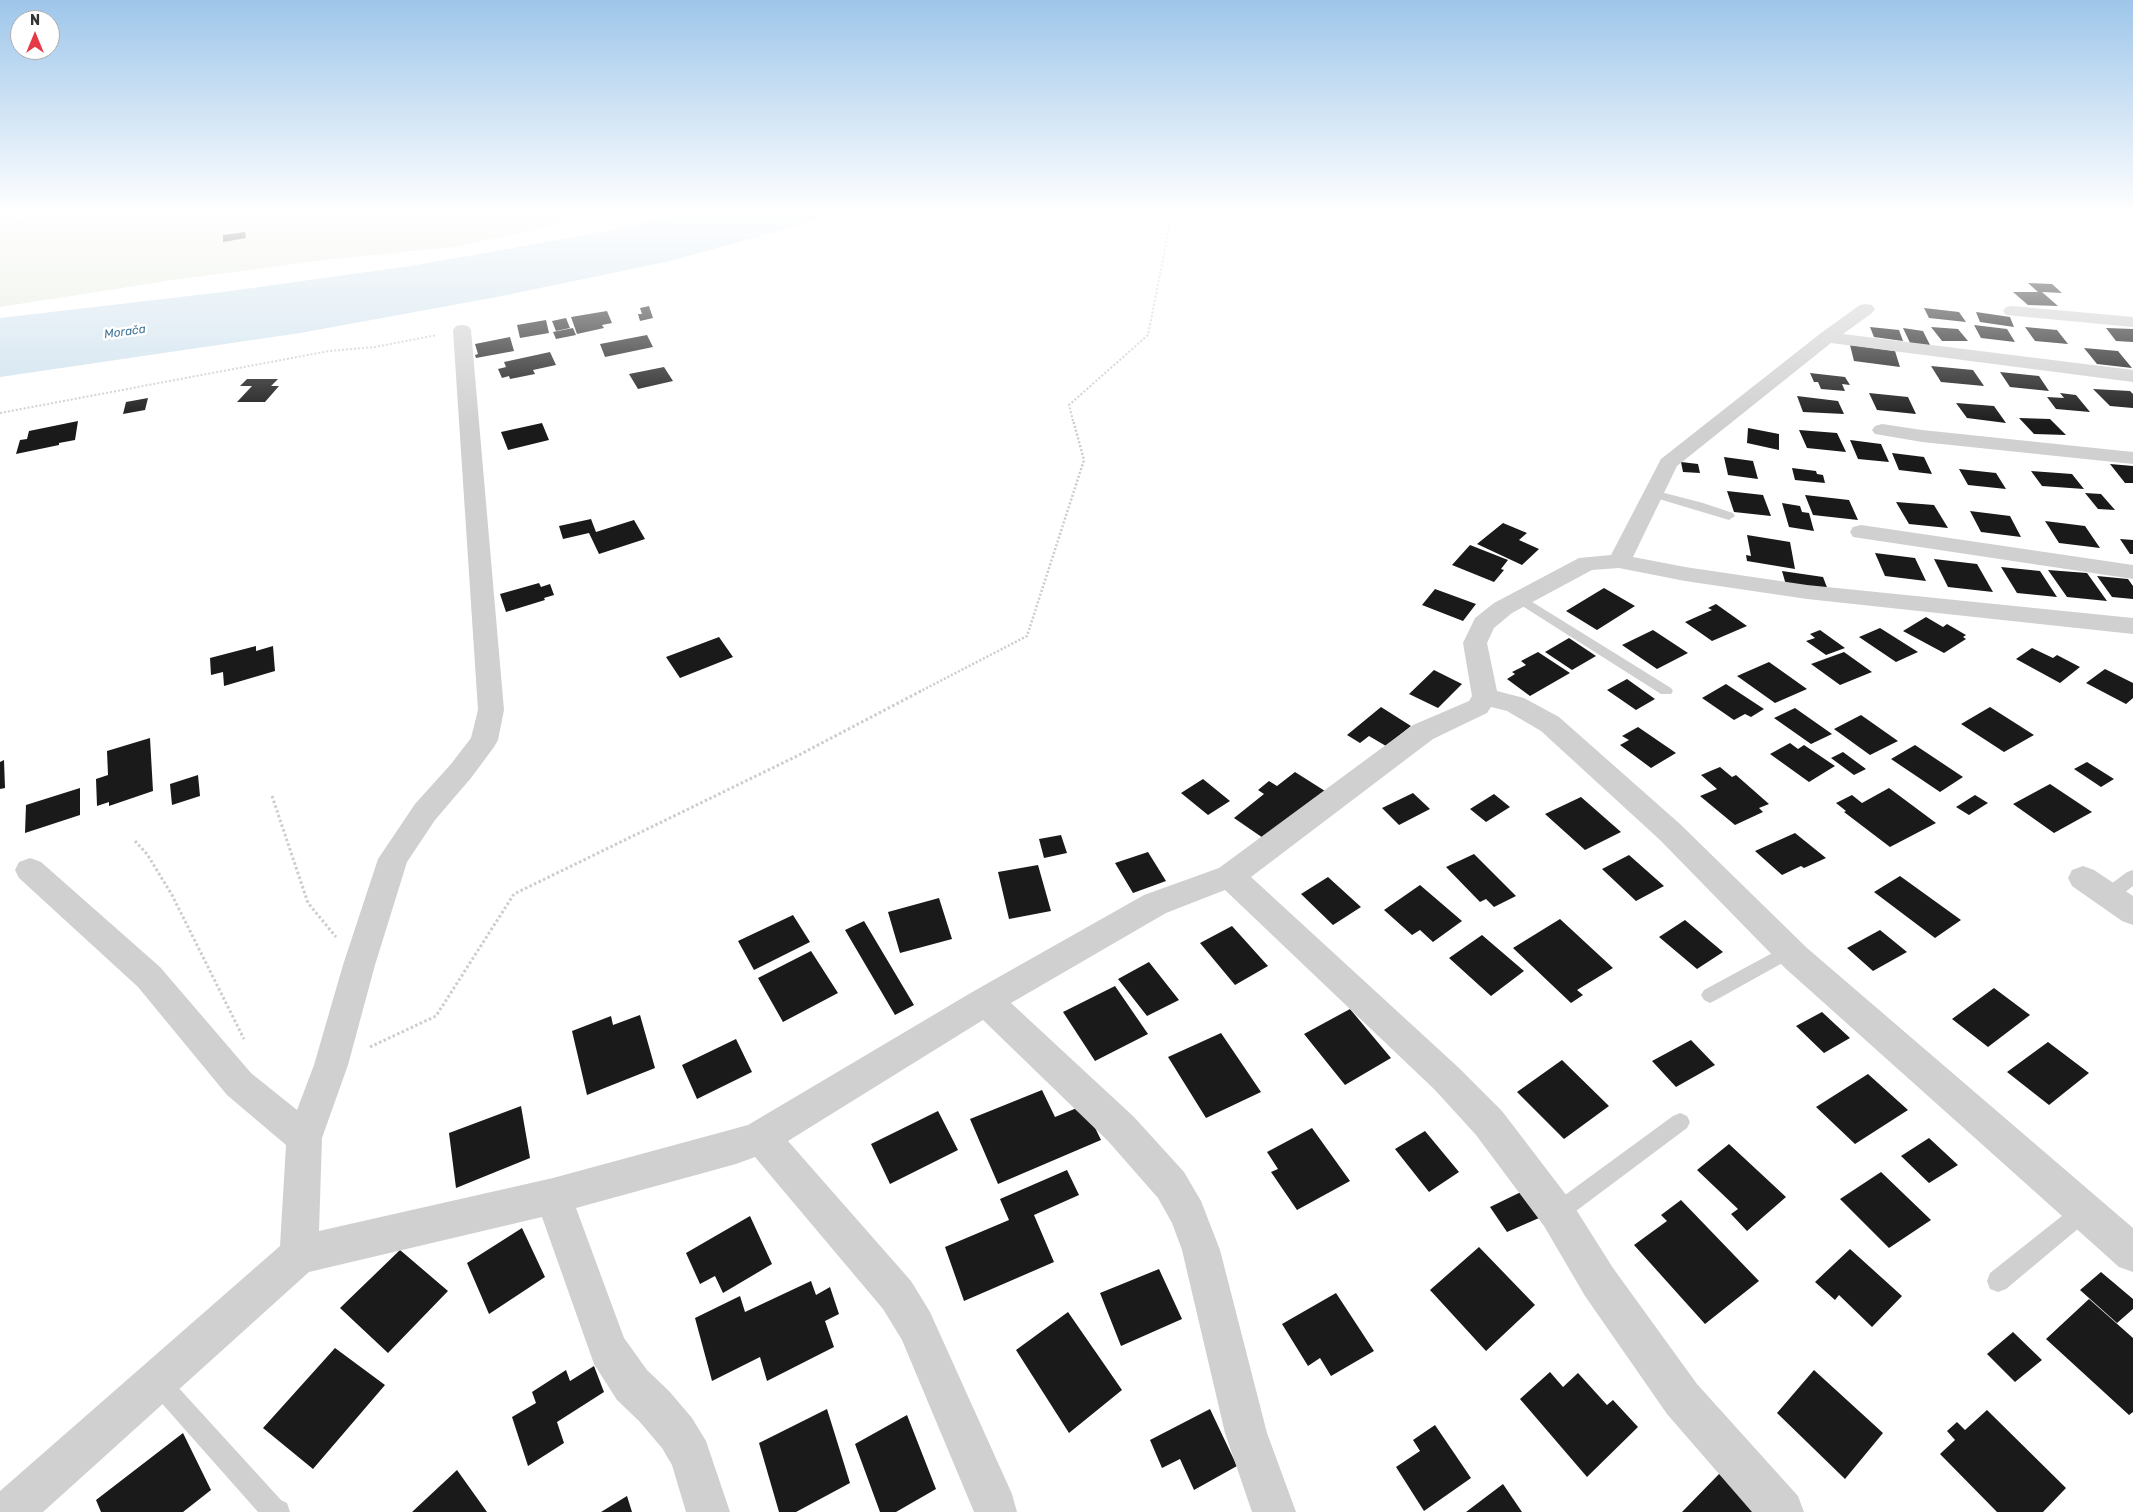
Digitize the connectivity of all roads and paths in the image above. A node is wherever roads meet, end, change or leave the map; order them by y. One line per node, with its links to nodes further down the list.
1 (1158, 284): 33 (path)
2 (1866, 309): 6 (street)
3 (2012, 311): 4 (street)
4 (2133, 322)
5 (462, 330): 8 (path); 29 (street)
6 (1827, 337): 7 (street); 11 (street)
7 (2133, 376)
8 (0, 413)
9 (1882, 430): 10 (street)
10 (2133, 458)
11 (1653, 494): 12 (lane); 14 (street)
12 (1729, 516)
13 (1861, 532): 15 (street)
14 (1619, 561): 16 (street); 17 (street)
15 (2133, 572)
16 (1521, 599): 18 (lane); 19 (street)
17 (2133, 626)
18 (1666, 691)
19 (1485, 697): 23 (street); 28 (street)
20 (272, 796): 29 (path)
21 (135, 841): 32 (path)
22 (30, 870): 36 (street)
23 (1230, 876): 31 (street); 39 (street)
24 (2133, 877): 26 (lane)
25 (2083, 878): 26 (street)
26 (2108, 895): 27 (street)
27 (2133, 912)
28 (1789, 951): 30 (lane); 38 (street)
29 (359, 965): 33 (street)
30 (1710, 995)
31 (986, 1001): 35 (street); 48 (street)
32 (245, 1045)
33 (331, 1065): 36 (street)
34 (1680, 1122): 39 (lane)
35 (761, 1137): 37 (street); 44 (street)
36 (304, 1138): 41 (street)
37 (553, 1196): 41 (street); 47 (street)
38 (2084, 1211): 40 (street); 42 (lane)
39 (1557, 1214): 49 (street)
40 (2133, 1253)
41 (299, 1255): 43 (street)
42 (1998, 1281)
43 (157, 1381): 45 (street); 46 (lane)
44 (996, 1510)
45 (10, 1512)
46 (278, 1512)
47 (708, 1512)
48 (1274, 1512)
49 (1782, 1512)

